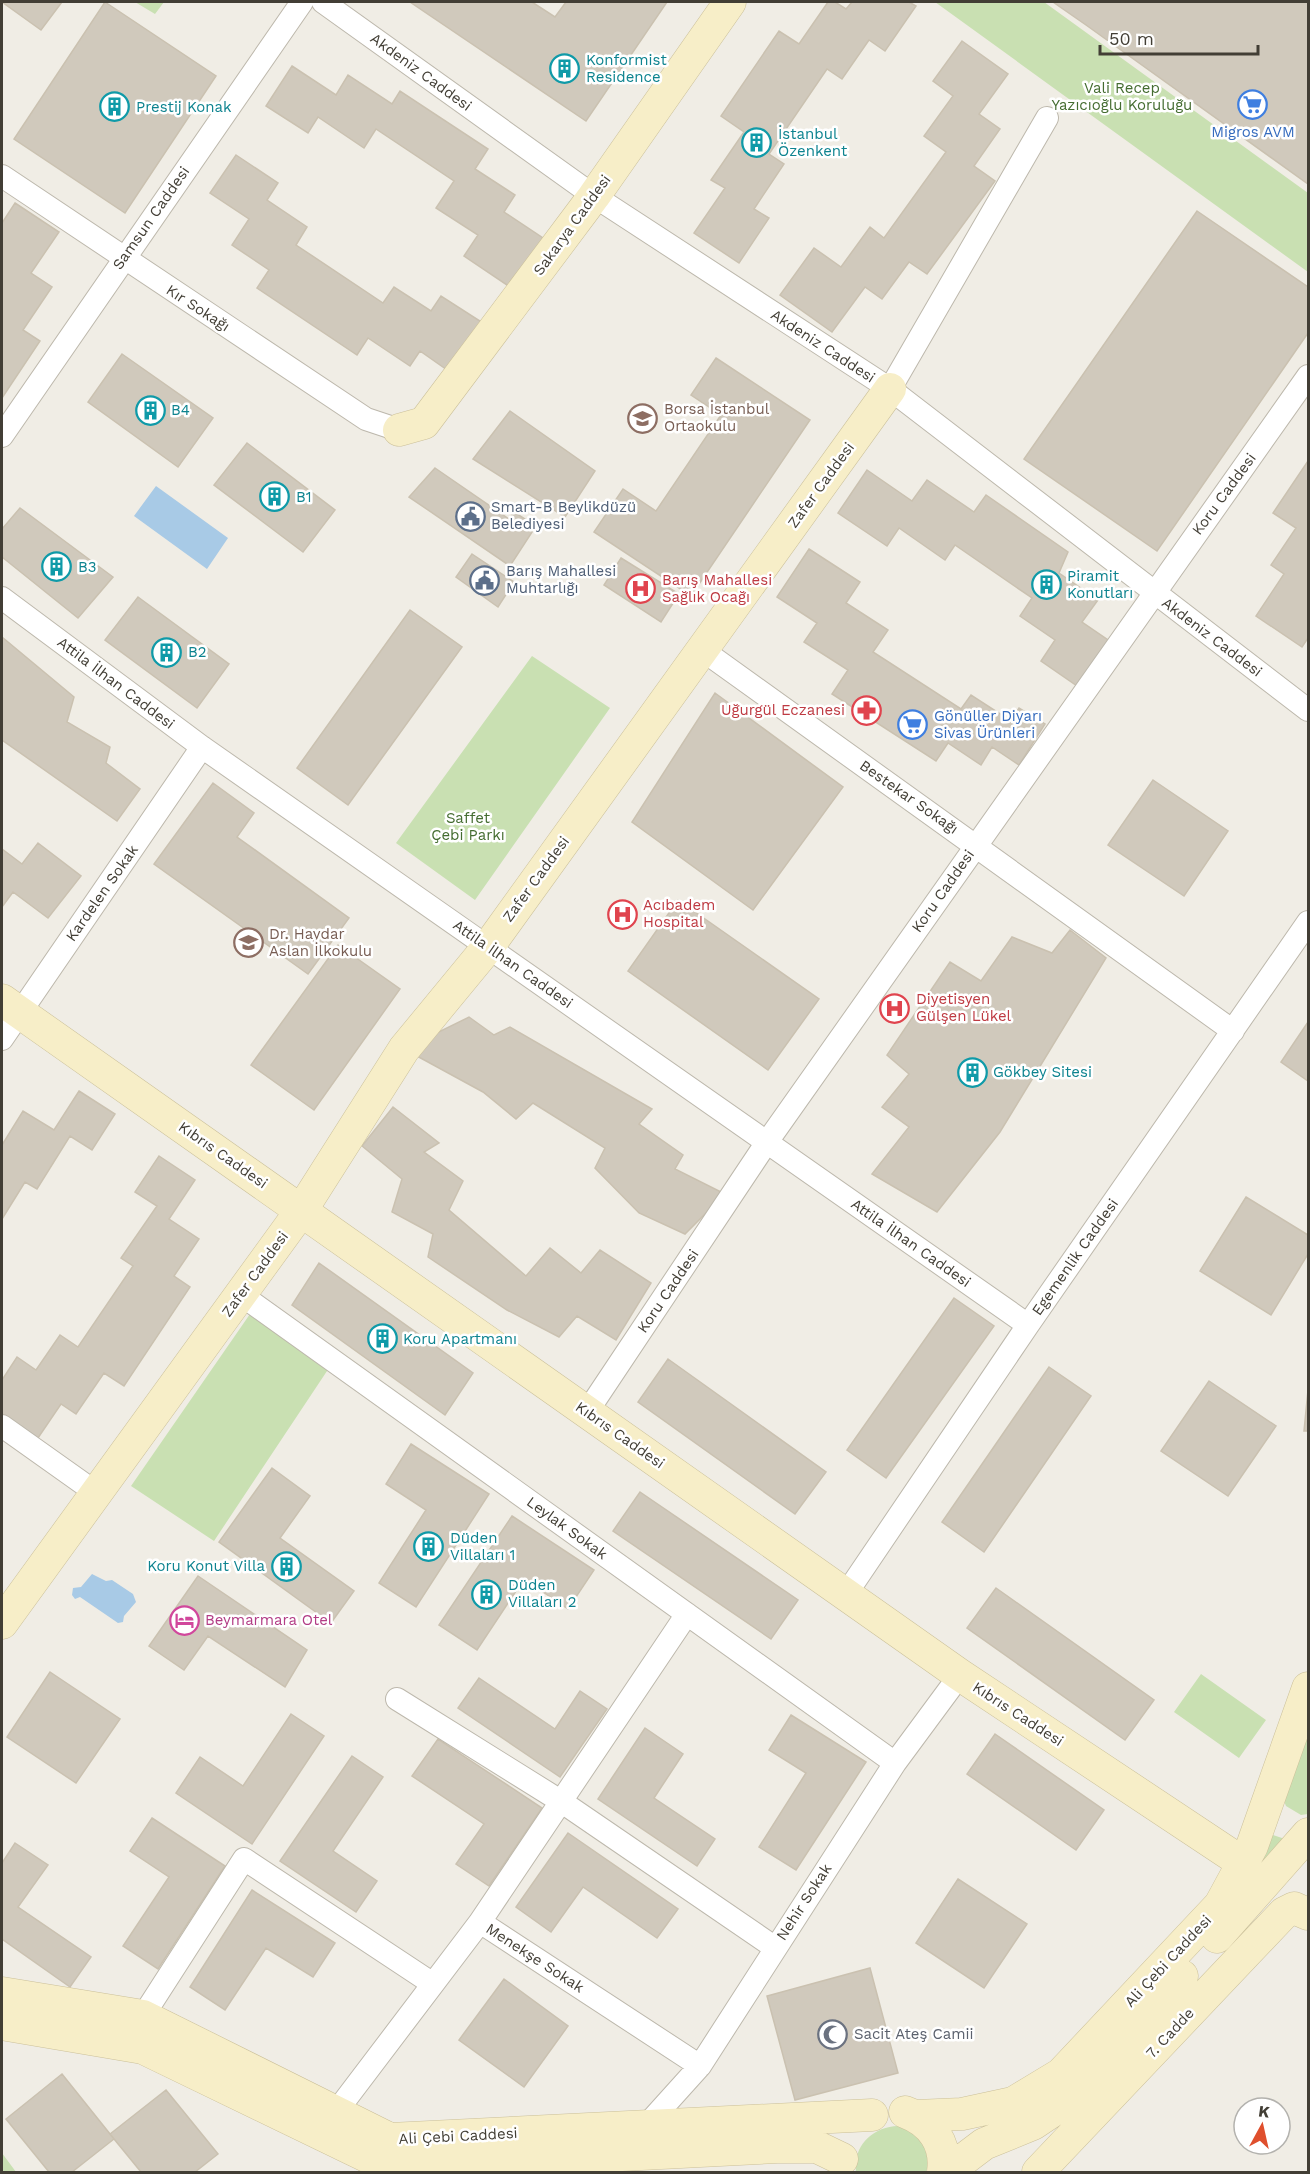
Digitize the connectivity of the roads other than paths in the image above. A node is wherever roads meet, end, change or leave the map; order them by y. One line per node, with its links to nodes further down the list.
1 (302, 2): 7 (street, Samsun Caddesi)
2 (323, 2): 6 (street, Akdeniz Caddesi)
3 (730, 2): 6 (main road, Sakarya Caddesi)
4 (1047, 118): 9 (street, Zafer Caddesi)
5 (2, 176): 7 (street, Kır Sokağı)
6 (594, 196): 9 (street, Akdeniz Caddesi); 10 (main road, Sakarya Caddesi)
7 (123, 258): 10 (street, Kır Sokağı); 11 (street, Samsun Caddesi)
8 (1308, 376): 12 (street, Koru Caddesi)
9 (890, 389): 12 (street, Akdeniz Caddesi); 14 (main road, Zafer Caddesi)
10 (399, 430)
11 (2, 436)
12 (1153, 593): 15 (street, Akdeniz Caddesi); 17 (street, Koru Caddesi)
13 (2, 598): 16 (street, Attila İlhan Caddesi)
14 (701, 649): 17 (street, Bestekar Sokağı); 19 (main road, Zafer Caddesi)
15 (1308, 710)
16 (202, 747): 19 (street, Attila İlhan Caddesi); 20 (street, Kardelen Sokak)
17 (976, 844): 21 (street, Bestekar Sokağı); 23 (street, Koru Caddesi)
18 (1308, 922): 21 (street, Egemenlik Caddesi)
19 (488, 947): 23 (street, Attila İlhan Caddesi); 24 (main road, Zafer Caddesi)
20 (11, 1006): 22 (street, Kardelen Sokak); 24 (main road, Kıbrıs Caddesi)
21 (1233, 1031): 26 (street, Egemenlik Caddesi)
22 (2, 1039)
23 (767, 1142): 26 (street, Attila İlhan Caddesi); 27 (street, Koru Caddesi)
24 (301, 1211): 25 (main road, Zafer Caddesi); 27 (main road, Kıbrıs Caddesi)
25 (240, 1294): 29 (main road, Zafer Caddesi); 31 (street, Leylak Sokak)
26 (1028, 1325): 30 (street, Egemenlik Caddesi)
27 (587, 1412): 30 (main road, Kıbrıs Caddesi)
28 (2, 1426): 29 (street)
29 (95, 1492): 32 (main road, Zafer Caddesi)
30 (846, 1594): 33 (main road, Kıbrıs Caddesi)
31 (687, 1614): 36 (street, Leylak Sokak); 38 (street)
32 (2, 1623)
33 (960, 1675): 36 (street, Nehir Sokak); 41 (main road, Kıbrıs Caddesi)
34 (1308, 1688): 37 (main road, Ali Çebi Caddesi)
35 (398, 1699): 38 (street)
36 (895, 1763): 44 (street, Nehir Sokak)
37 (1273, 1791): 39 (main road); 41 (main road, Ali Çebi Caddesi)
38 (562, 1802): 43 (street); 44 (street)
39 (1308, 1826)
40 (1308, 1834): 56 (main road, Ali Çebi Caddesi)
41 (1243, 1863): 52 (main road, Ali Çebi Caddesi)
42 (1308, 1914): 54 (main road, 7. Cadde)
43 (480, 1922): 45 (street, Menekşe Sokak); 49 (street, Menekşe Sokak)
44 (774, 1947): 49 (street, Nehir Sokak)
45 (433, 1984): 47 (street); 50 (street, Menekşe Sokak)
46 (2, 1993): 47 (main road, Ali Çebi Caddesi)
47 (143, 2016): 50 (main road, Ali Çebi Caddesi)
48 (2, 2024): 55 (main road, Ali Çebi Caddesi)
49 (700, 2066): 53 (street, Nehir Sokak)
50 (336, 2112): 53 (main road, Ali Çebi Caddesi)
51 (873, 2115): 52 (main road, Ali Çebi Caddesi); 53 (main road, Ali Çebi Caddesi); 55 (main road)
52 (916, 2116): 56 (main road)
53 (645, 2127)
54 (1060, 2161): 57 (main road, 7. Cadde)
55 (842, 2169)
56 (945, 2172)
57 (1038, 2172)

